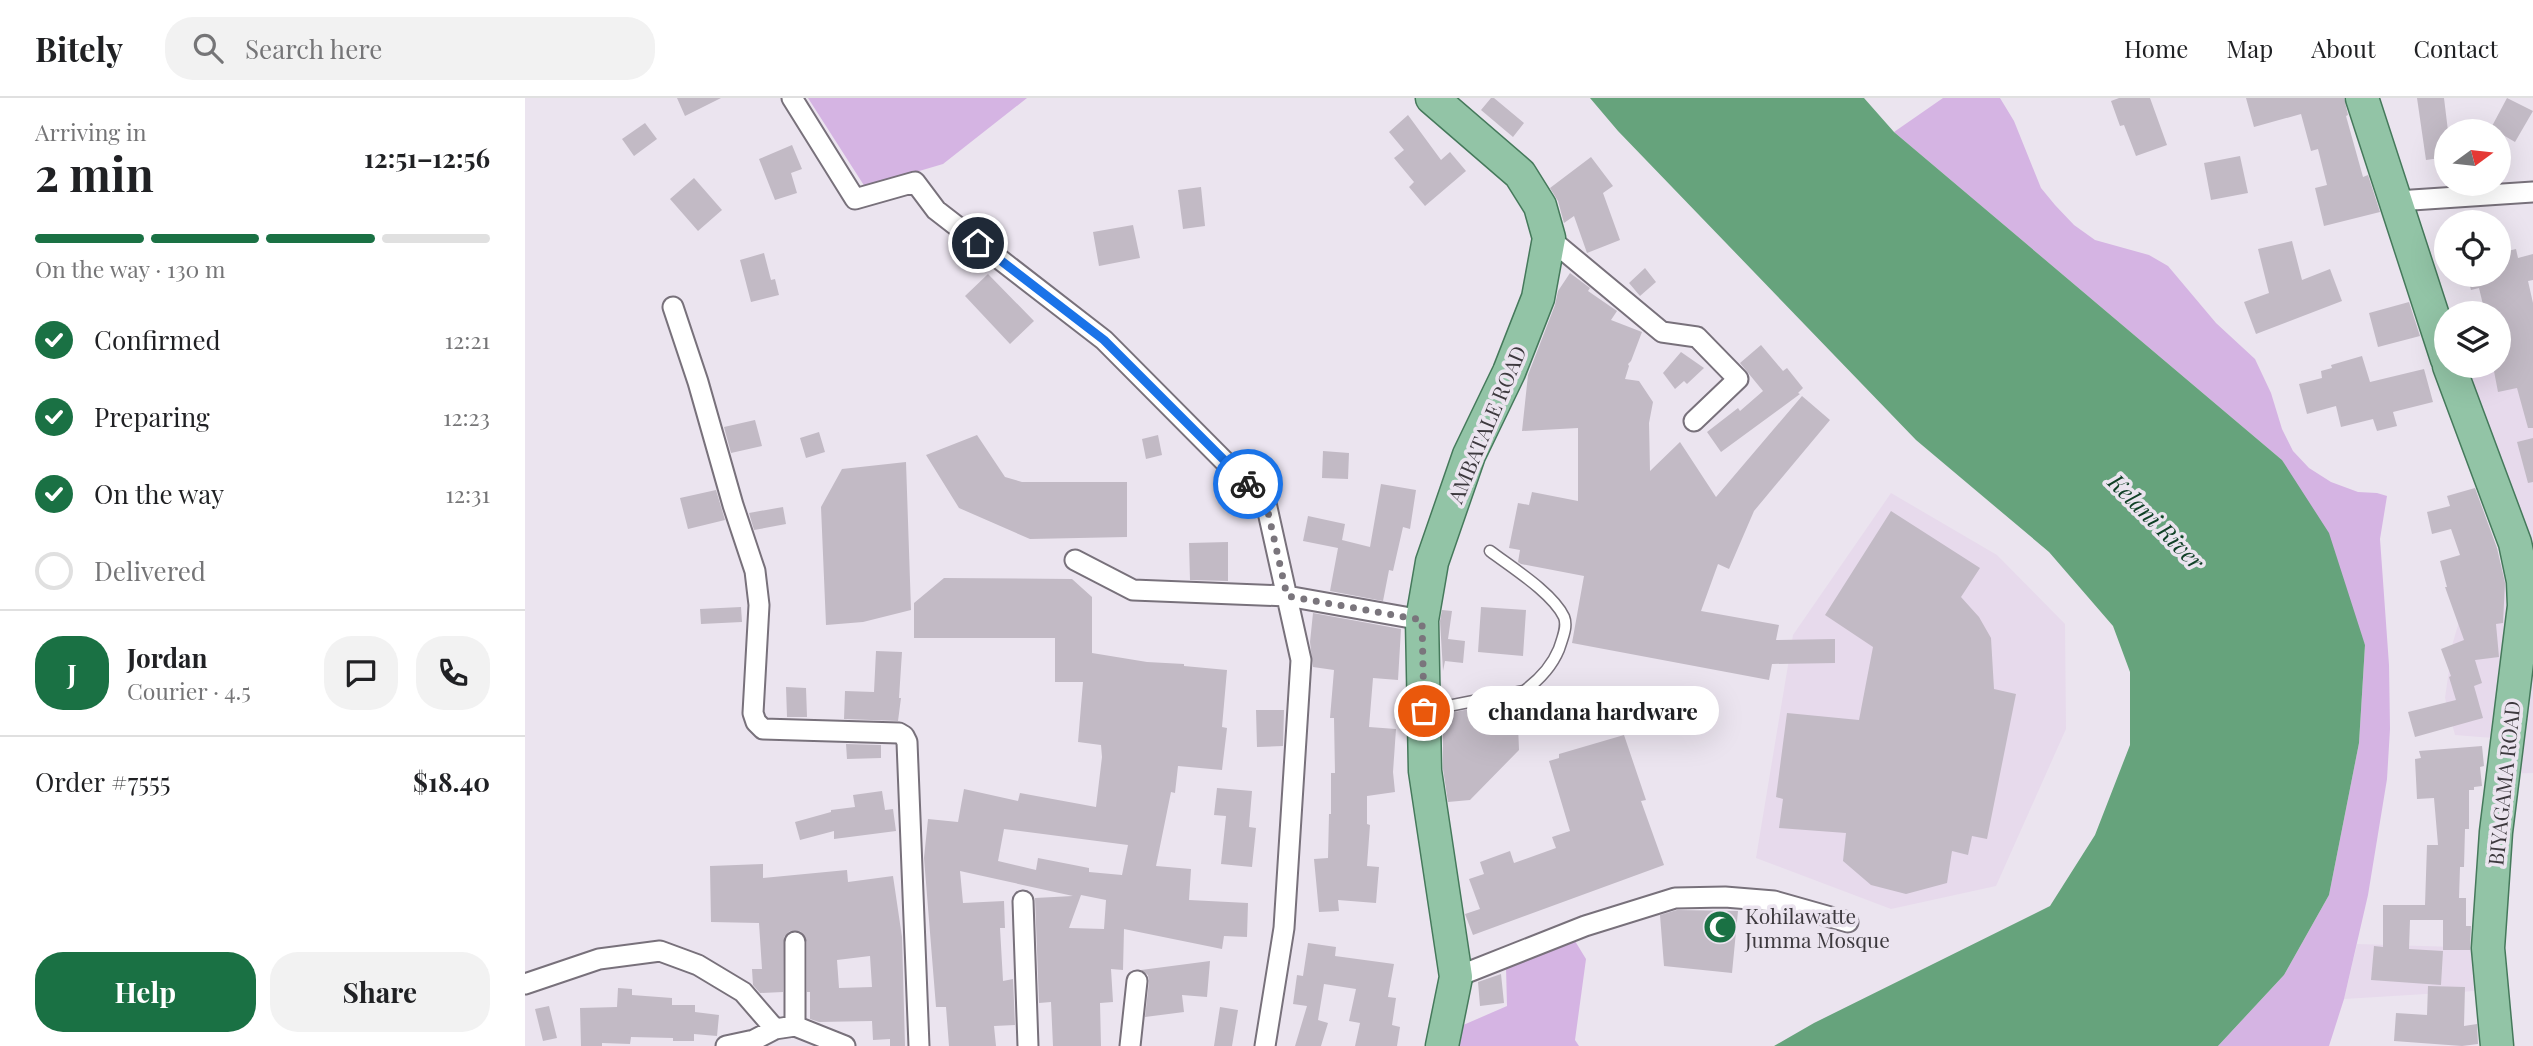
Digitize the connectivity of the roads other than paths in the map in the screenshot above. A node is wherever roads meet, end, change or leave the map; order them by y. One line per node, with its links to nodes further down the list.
1 (792, 98): 13 (street)
2 (1432, 98): 6 (main road, AMBATALE ROAD)
3 (2363, 98): 5 (main road)
4 (2533, 192): 5 (street)
5 (2397, 201): 8 (main road)
6 (1549, 238): 10 (street); 14 (main road, AMBATALE ROAD)
7 (673, 307): 27 (street)
8 (2434, 318)
9 (2453, 378): 15 (main road, BIYAGAMA ROAD)
10 (1694, 421)
11 (1490, 551): 16 (lane)
12 (1075, 560): 13 (street)
13 (1287, 596): 14 (street); 30 (street)
14 (1422, 620): 16 (main road, AMBATALE ROAD)
15 (2526, 645): 32 (main road, BIYAGAMA ROAD)
16 (1424, 711): 20 (main road, AMBATALE ROAD)
17 (1023, 901): 28 (street)
18 (1849, 922): 20 (street)
19 (795, 942): 23 (street)
20 (1456, 977): 31 (main road, AMBATALE ROAD)
21 (1137, 981): 29 (street)
22 (525, 984): 24 (street)
23 (795, 1026): 24 (street); 26 (street)
24 (775, 1029): 25 (street)
25 (726, 1046)
26 (845, 1046)
27 (919, 1046)
28 (1028, 1046)
29 (1131, 1046)
30 (1265, 1046)
31 (1442, 1046)
32 (2497, 1046)

